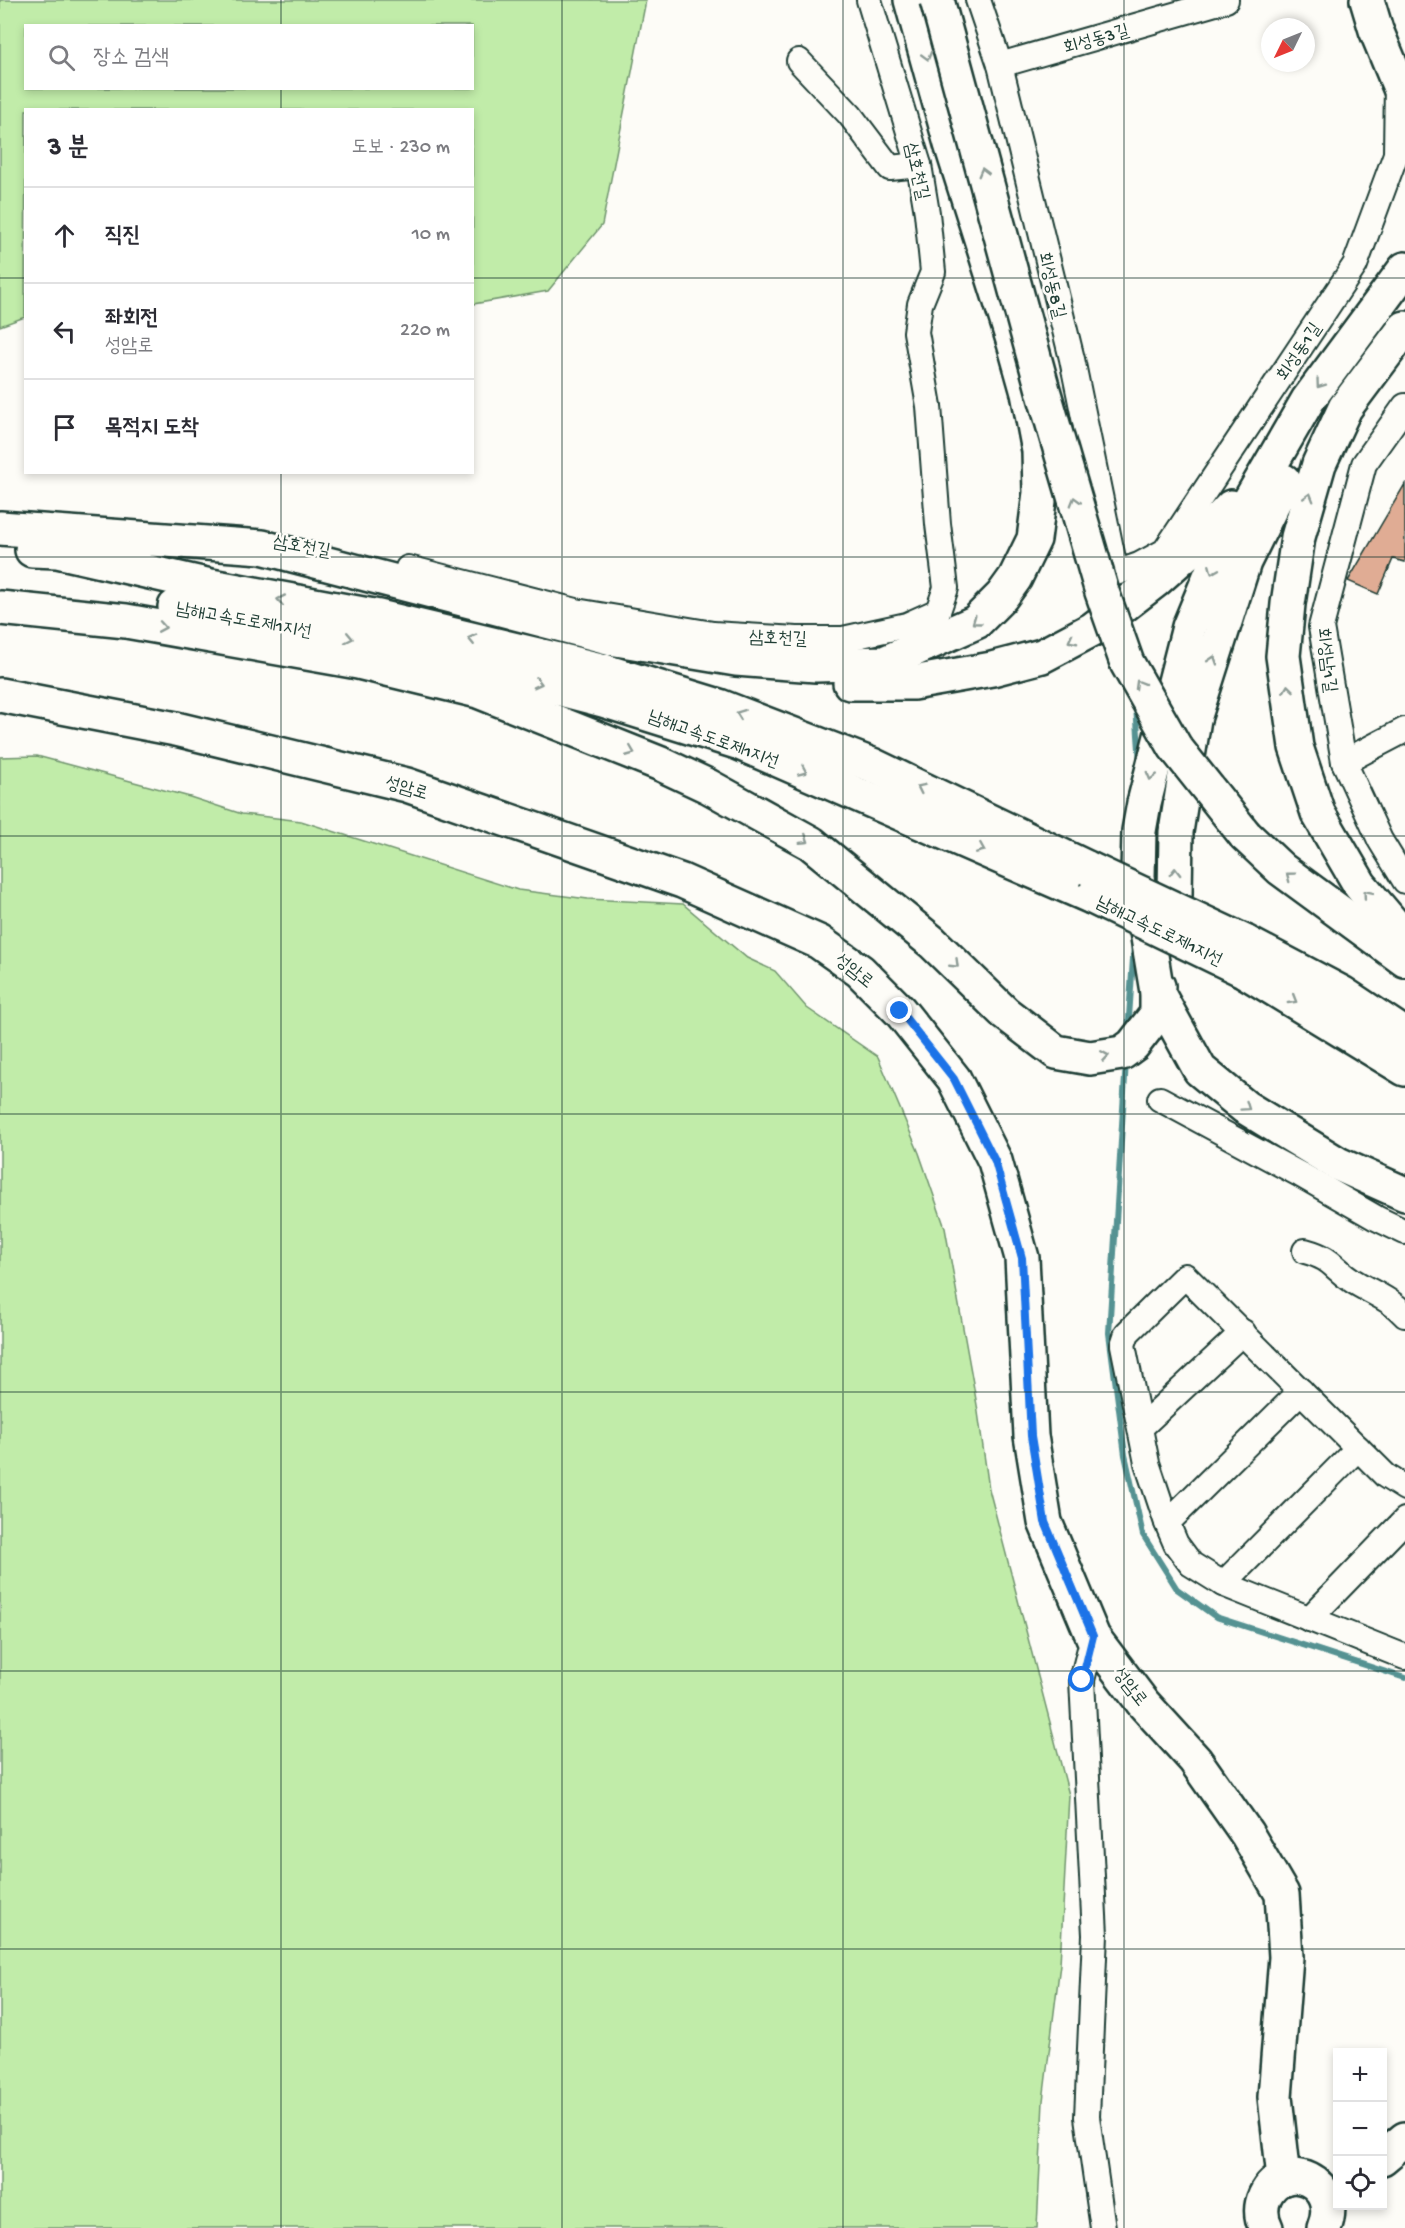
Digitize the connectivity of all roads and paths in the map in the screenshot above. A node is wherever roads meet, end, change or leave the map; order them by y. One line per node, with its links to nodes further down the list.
1 (868, 0): 11 (street, 삼호천길)
2 (911, 0): 18 (main road, one-way to 18)
3 (937, 0): 31 (main road, one-way to 3, bridge)
4 (978, 0): 9 (street, 회성동8길)
5 (1226, 0): 9 (street, 회성동3길)
6 (1388, 0): 7 (main road)
7 (1371, 15): 10 (main road)
8 (799, 60): 11 (street)
9 (1000, 65): 21 (street, 회성동8길)
10 (1401, 91): 21 (street, 회성동1길)
11 (919, 165): 17 (street, 삼호천길)
12 (1405, 245): 13 (main road)
13 (1399, 287): 16 (main road, one-way to 16); 32 (main road, one-way to 13)
14 (1405, 328): 29 (main road, one-way to 14)
15 (1405, 406): 26 (street, 회성남1길)
16 (1282, 446): 21 (main road); 32 (main road, one-way to 32)
17 (0, 512)
18 (0, 528)
19 (0, 548): 20 (main road, 남해고속도로제1지선)
20 (57, 551): 21 (main road, one-way to 20); 28 (main road, 남해고속도로제1지선, one-way to 20)
21 (1136, 583)
22 (0, 589): 28 (main road, 남해고속도로제1지선, one-way to 28)
23 (0, 608): 32 (main road, one-way to 32)
24 (0, 695): 49 (main road, 성암로)
25 (1405, 730): 26 (street)
26 (1344, 762): 27 (street, 회성남1길)
27 (1405, 881)
28 (1090, 883): 30 (main road, 남해고속도로제1지선, bridge)
29 (1405, 938)
30 (1244, 956): 33 (main road, 남해고속도로제1지선); 34 (main road, 남해고속도로제1지선, one-way to 34)
31 (1405, 960)
32 (1157, 992): 36 (main road, one-way to 36)
33 (1405, 1035)
34 (1405, 1069)
35 (1160, 1099): 37 (street)
36 (1405, 1194)
37 (1405, 1232)
38 (1305, 1251): 39 (street)
39 (1405, 1314)
40 (1243, 1332): 41 (street); 42 (street); 42 (street)
41 (1301, 1391): 43 (street); 46 (street)
42 (1141, 1427): 46 (street)
43 (1358, 1448): 44 (street); 47 (street)
44 (1405, 1488)
45 (1405, 1520): 48 (street)
46 (1167, 1523): 47 (street)
47 (1223, 1584): 48 (street)
48 (1309, 1619): 50 (street)
49 (1093, 1636): 51 (main road, 성암로); 53 (street)
50 (1405, 1657)
51 (1284, 2178): 52 (main road); 54 (main road)
52 (1329, 2205)
53 (1103, 2228)
54 (1266, 2228)

